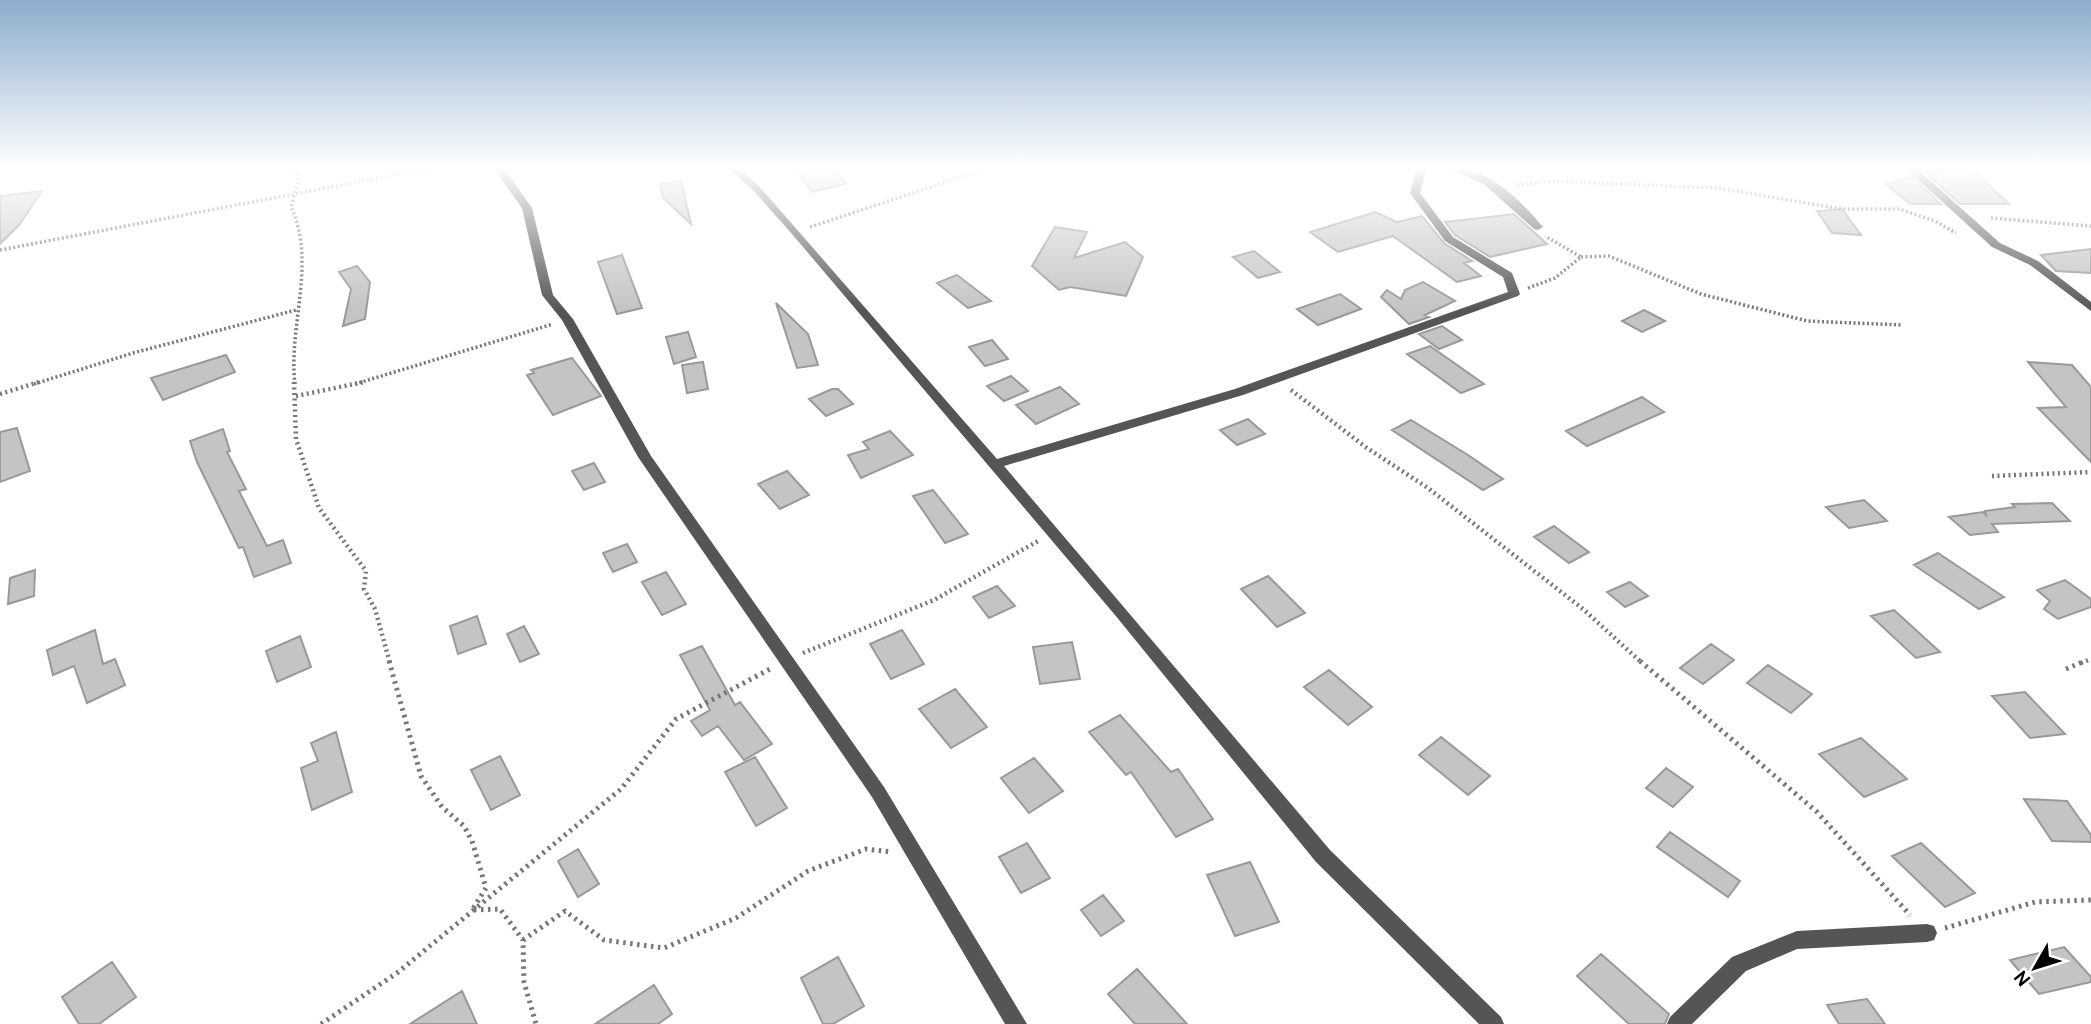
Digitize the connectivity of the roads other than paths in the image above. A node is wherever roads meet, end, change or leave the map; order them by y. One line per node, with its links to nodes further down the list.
1 (529, 215): 10 (street)
2 (780, 215): 8 (street)
3 (1430, 215): 8 (street)
4 (1525, 215): 6 (street)
5 (1963, 215): 7 (street)
6 (1538, 227)
7 (2091, 307)
8 (995, 464): 11 (street)
9 (1927, 933): 12 (street)
10 (1017, 1024)
11 (1494, 1024)
12 (1677, 1024)

